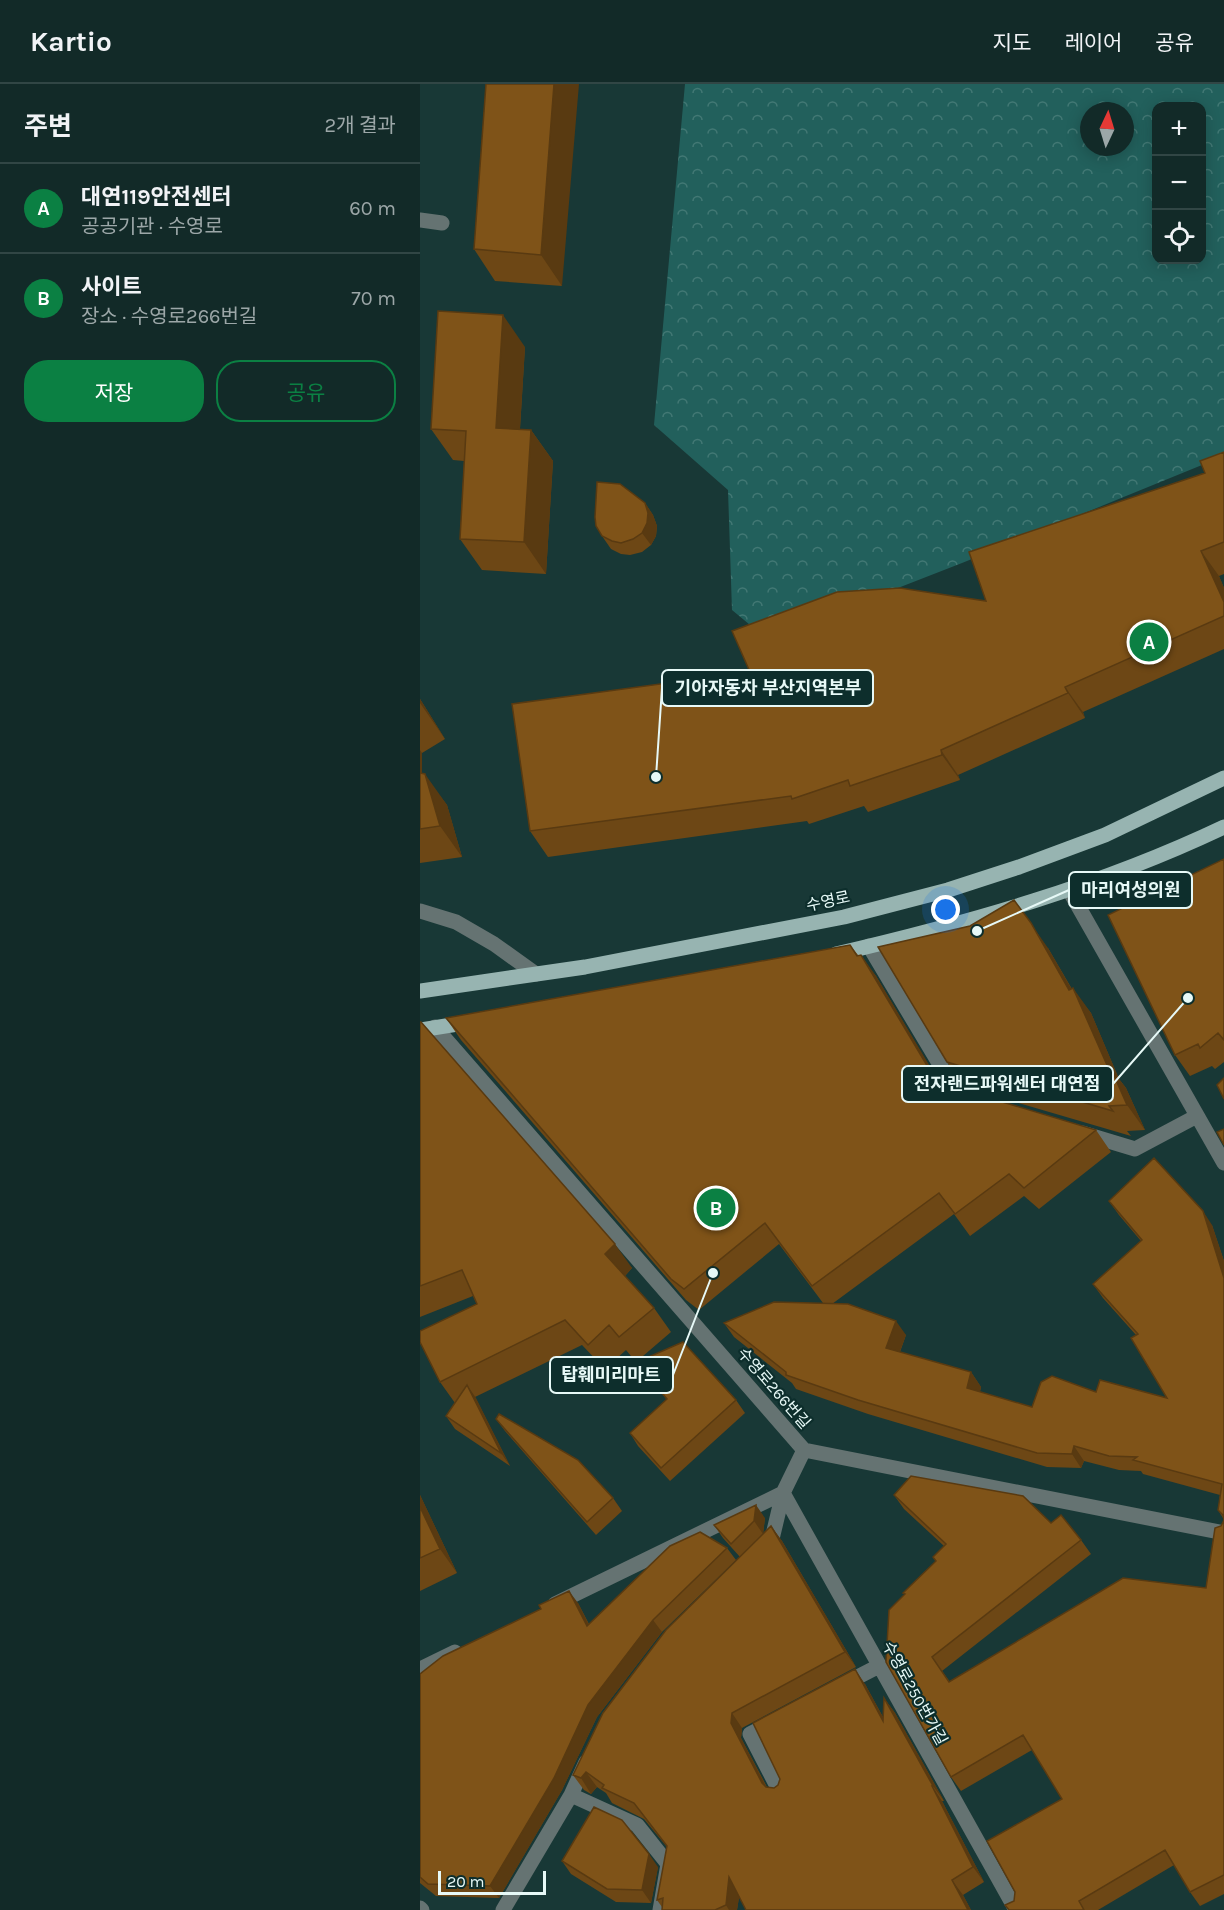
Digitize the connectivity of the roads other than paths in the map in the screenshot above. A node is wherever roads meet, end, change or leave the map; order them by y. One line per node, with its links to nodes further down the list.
1 (420, 220): 2 (street)
2 (442, 222)
3 (1224, 778): 9 (main road, 수영로)
4 (1224, 828): 5 (main road)
5 (1069, 890): 7 (main road); 14 (street)
6 (420, 911): 9 (street)
7 (869, 946): 8 (main road); 13 (street)
8 (826, 956)
9 (536, 974): 10 (main road, 수영로)
10 (420, 991)
11 (482, 1020): 12 (main road)
12 (427, 1028): 17 (street, 수영로266번길)
13 (980, 1102)
14 (1197, 1116): 15 (street); 16 (street)
15 (1069, 1129)
16 (1224, 1163)
17 (804, 1450): 18 (street); 19 (street, 수영로266번길)
18 (783, 1493): 20 (street); 21 (street); 23 (street, 수영로250번가길)
19 (1224, 1533)
20 (755, 1555)
21 (537, 1612)
22 (473, 1643): 24 (street)
23 (879, 1666): 25 (street); 30 (street, 수영로250번가길)
24 (420, 1669)
25 (830, 1692)
26 (790, 1713): 28 (street)
27 (590, 1754): 29 (street)
28 (781, 1794)
29 (571, 1795): 31 (street); 32 (street)
30 (1013, 1909)
31 (503, 1910)
32 (660, 1910)

